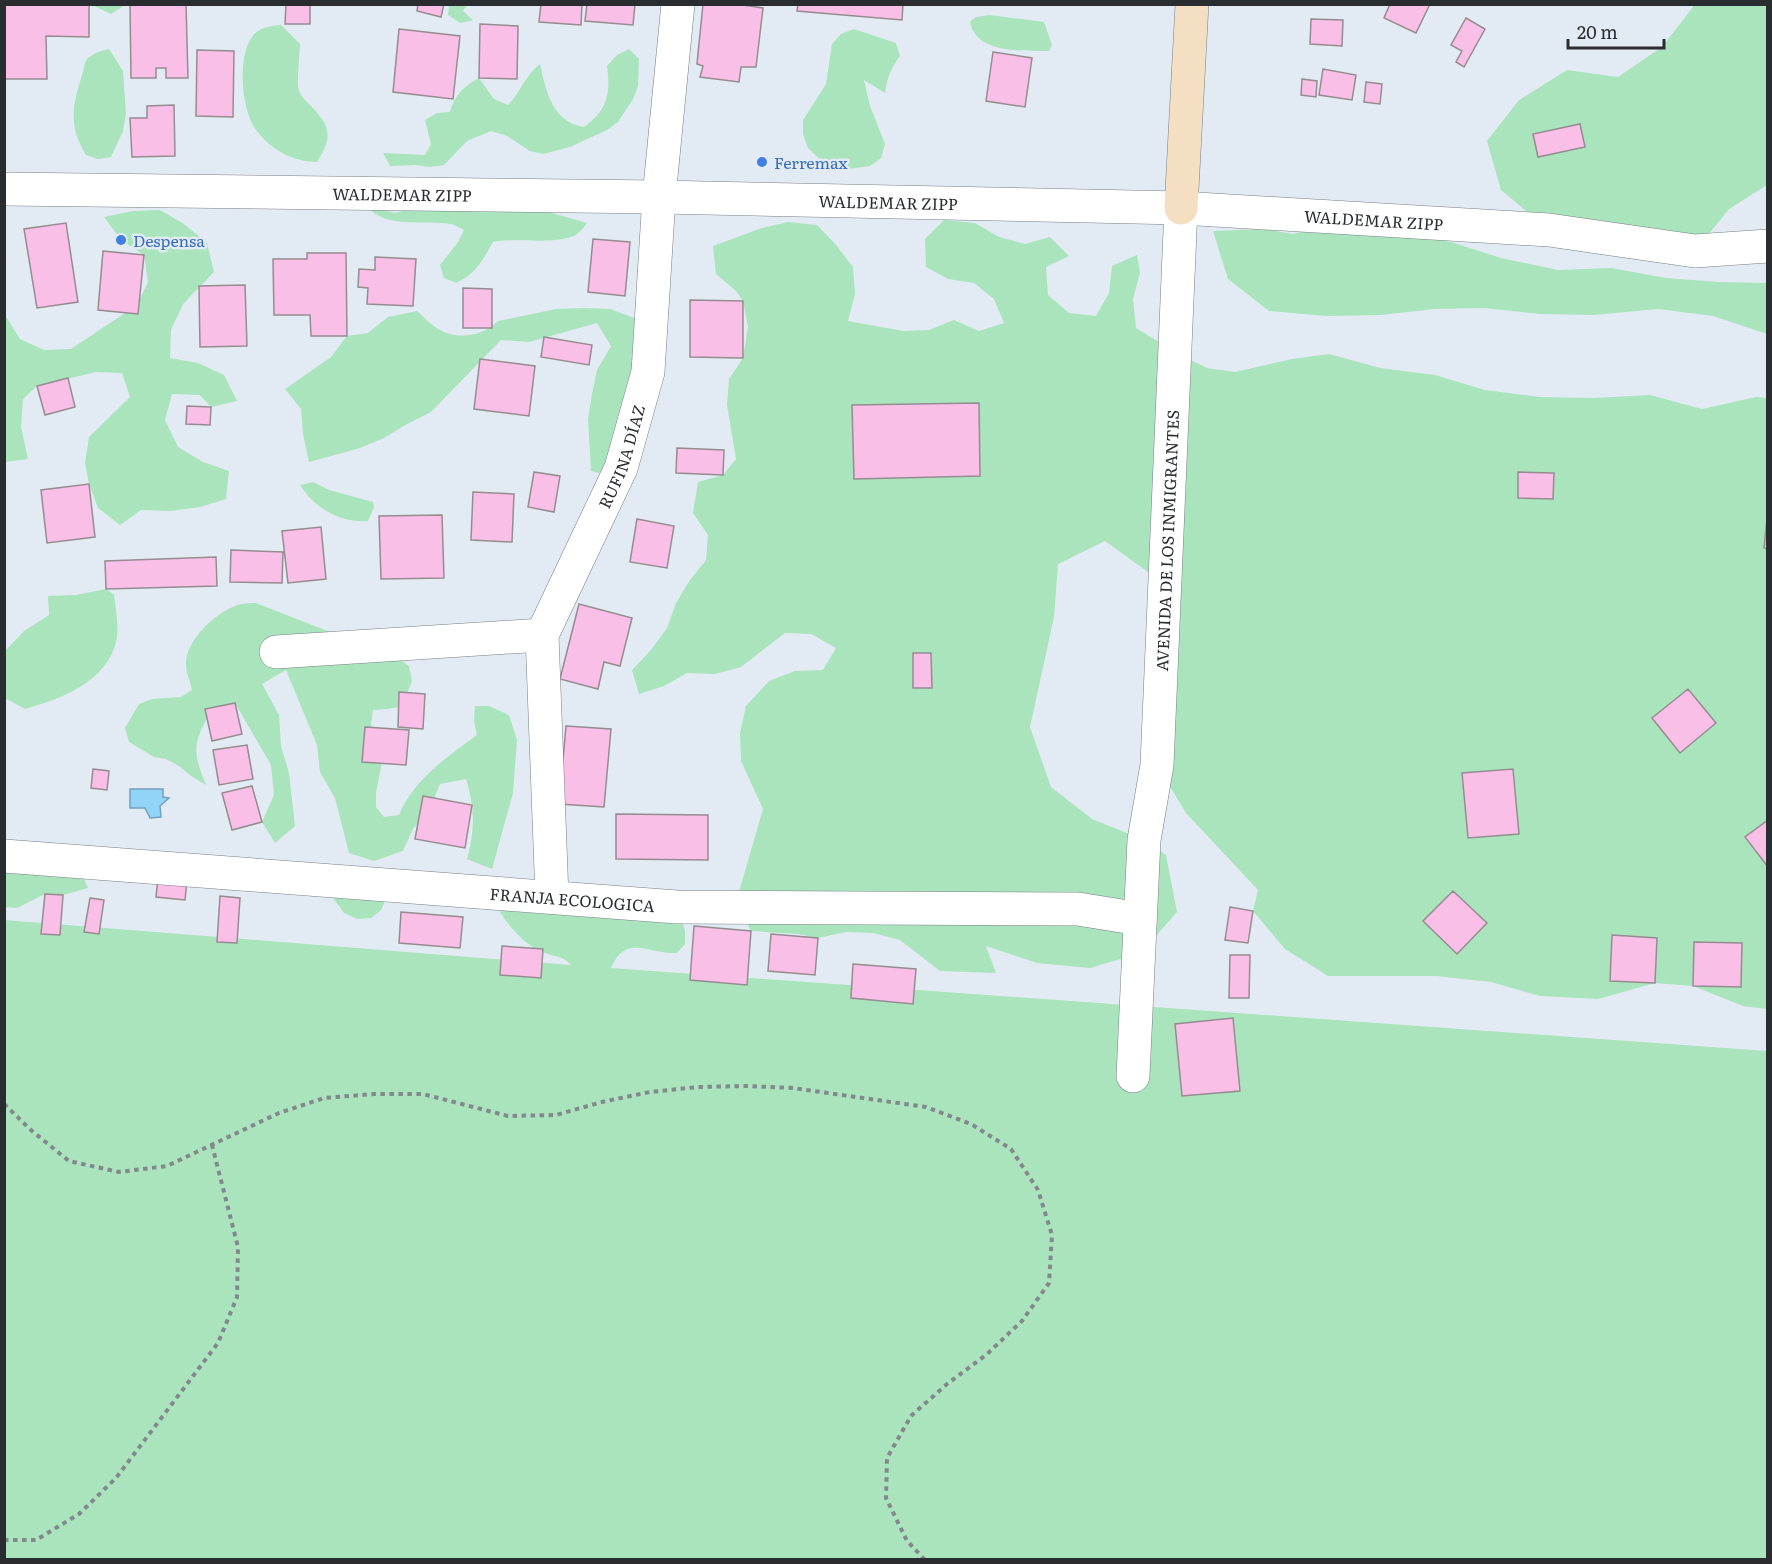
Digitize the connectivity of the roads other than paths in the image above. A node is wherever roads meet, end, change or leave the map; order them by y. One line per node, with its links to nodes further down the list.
1 (678, 4): 4 (street, RUFINA DÍAZ)
2 (1192, 4): 5 (main road, AVENIDA DE LOS INMIGRANTES)
3 (4, 189): 4 (street, WALDEMAR ZIPP)
4 (659, 197): 5 (street, WALDEMAR ZIPP); 7 (street, RUFINA DÍAZ)
5 (1181, 208): 6 (street, WALDEMAR ZIPP); 11 (street, AVENIDA DE LOS INMIGRANTES)
6 (1767, 246)
7 (542, 635): 8 (street); 10 (street, RUFINA DÍAZ)
8 (276, 652)
9 (4, 856): 10 (street, FRANJA ECOLOGICA)
10 (552, 897): 11 (street, FRANJA ECOLOGICA)
11 (1140, 919): 12 (street, AVENIDA DE LOS INMIGRANTES)
12 (1134, 1076)

